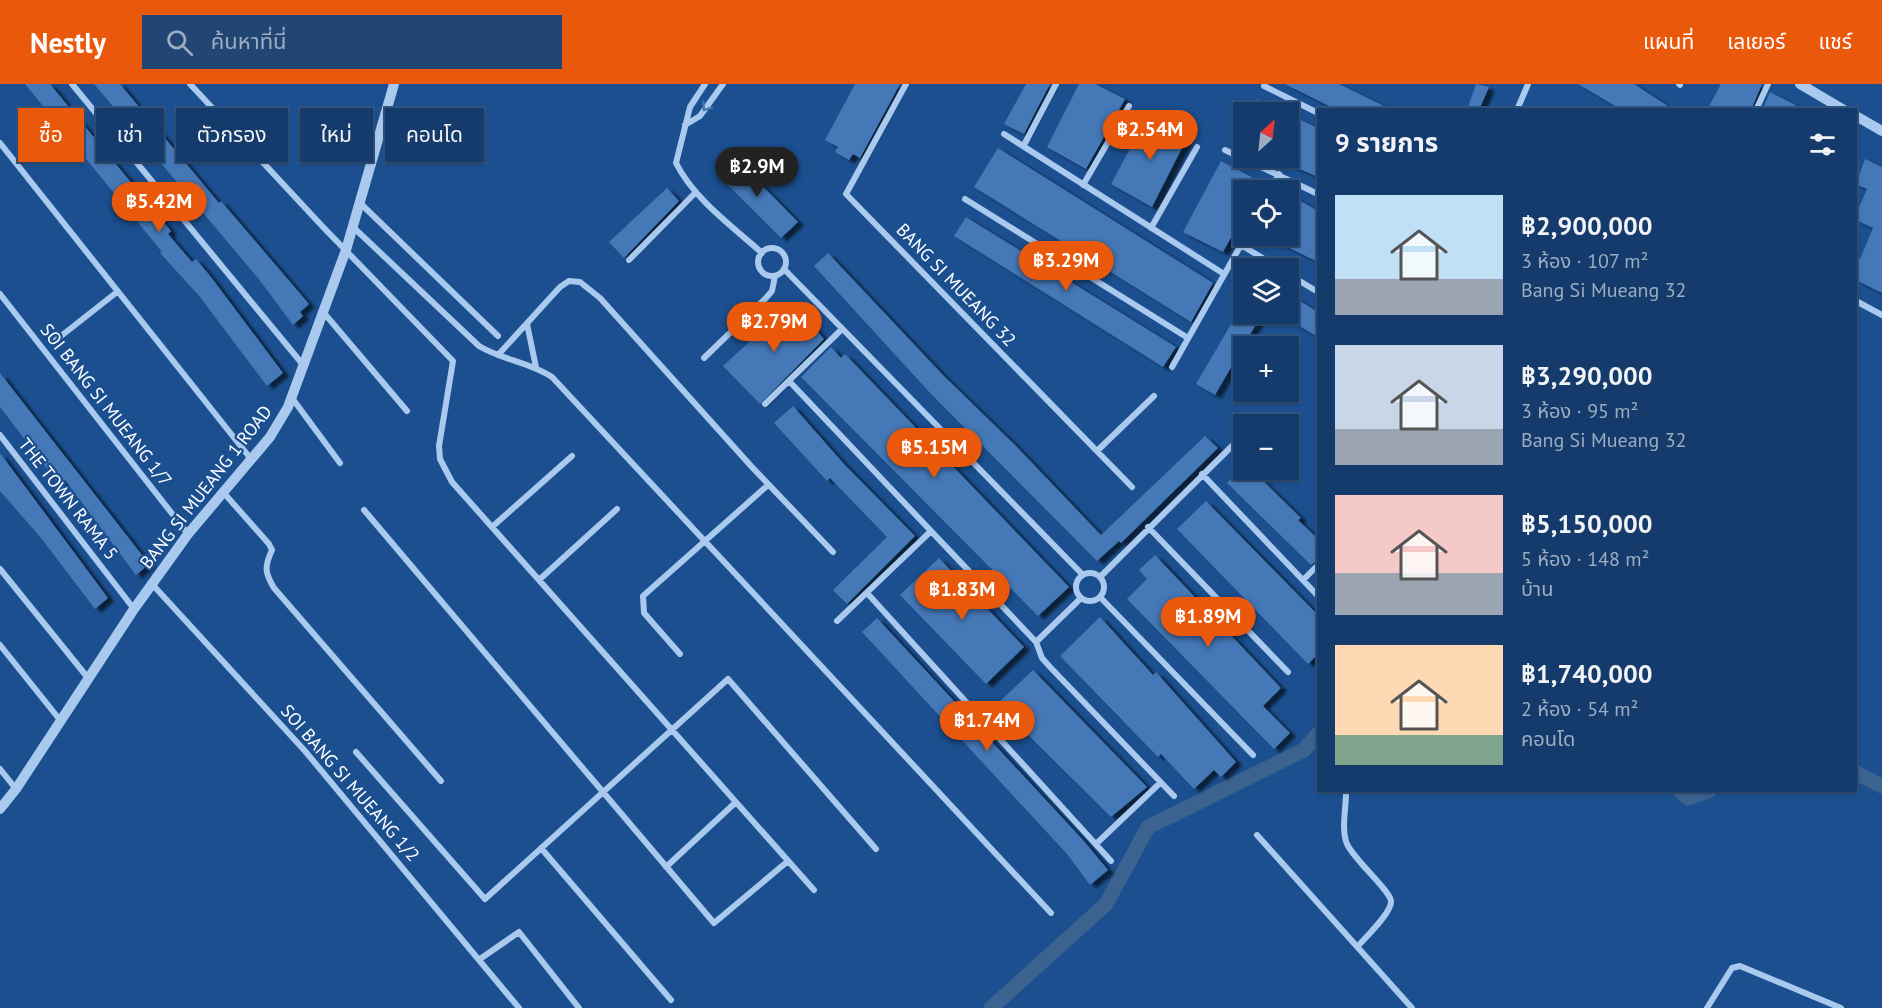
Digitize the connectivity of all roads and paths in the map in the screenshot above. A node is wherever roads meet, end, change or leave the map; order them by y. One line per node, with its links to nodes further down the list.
1 (72, 84): 56 (street)
2 (190, 84): 35 (street)
3 (705, 84): 18 (street)
4 (723, 84): 18 (street, one-way to 18)
5 (906, 84): 66 (street, BANG SI MUEANG 32)
6 (1056, 84): 22 (street)
7 (1528, 84): 13 (street)
8 (1768, 84): 14 (street)
9 (1800, 84): 15 (street)
10 (391, 86): 31 (street, BANG SI MUEANG 1 ROAD)
11 (1264, 86): 16 (street)
12 (1129, 106): 27 (street)
13 (1518, 108)
14 (1757, 108)
15 (1841, 108)
16 (1317, 112)
17 (1857, 117): 19 (street)
18 (685, 125): 28 (street)
19 (1882, 131)
20 (1004, 134): 22 (street)
21 (0, 143): 44 (street)
22 (1024, 145): 27 (street)
23 (1197, 147): 33 (street)
24 (1225, 150): 25 (street)
25 (1279, 174): 26 (street); 29 (street)
26 (1276, 180)
27 (1083, 185): 33 (street)
28 (696, 192): 36 (street); 38 (street)
29 (1317, 193)
30 (965, 199): 52 (street)
31 (359, 202): 32 (street, BANG SI MUEANG 1 ROAD); 51 (street)
32 (352, 227): 35 (street, BANG SI MUEANG 1 ROAD); 54 (street)
33 (1151, 228): 40 (street)
34 (1240, 246): 37 (street); 40 (street)
35 (346, 250): 47 (street, BANG SI MUEANG 1 ROAD); 76 (street)
36 (762, 253): 39 (street); 41 (street)
37 (1262, 258)
38 (630, 260)
39 (784, 269): 41 (street); 50 (street)
40 (1224, 274): 52 (street)
41 (775, 276): 55 (street)
42 (1299, 281): 43 (street)
43 (1317, 291)
44 (117, 292): 53 (street); 68 (street)
45 (0, 294): 79 (street, SOI BANG SI MUEANG 1/7)
46 (1857, 302): 48 (street)
47 (324, 313): 56 (street, BANG SI MUEANG 1 ROAD); 63 (street)
48 (1882, 315)
49 (527, 324): 54 (street); 57 (street); 71 (street)
50 (842, 329): 59 (street); 84 (street)
51 (498, 336)
52 (1188, 338): 58 (street)
53 (57, 340)
54 (498, 355): 57 (street)
55 (704, 358)
56 (304, 367): 61 (street, BANG SI MUEANG 1 ROAD)
57 (536, 367): 80 (street)
58 (1172, 367)
59 (790, 382): 62 (street); 78 (street)
60 (1154, 396): 66 (street)
61 (292, 398): 68 (street, BANG SI MUEANG 1 ROAD); 69 (street)
62 (765, 404)
63 (407, 411)
64 (0, 435): 93 (street, THE TOWN RAMA 5)
65 (1232, 446): 70 (street)
66 (1097, 451): 72 (street, BANG SI MUEANG 32)
67 (572, 456): 76 (street)
68 (251, 459): 73 (street, BANG SI MUEANG 1 ROAD)
69 (340, 463)
70 (1202, 474): 77 (street); 87 (street)
71 (768, 485): 80 (street); 81 (street)
72 (1132, 487)
73 (222, 492): 79 (street, BANG SI MUEANG 1 ROAD); 105 (street)
74 (617, 509): 86 (street)
75 (364, 510): 108 (street)
76 (492, 527): 86 (street)
77 (1148, 527): 85 (street); 98 (street)
78 (930, 532): 89 (street); 95 (street)
79 (188, 534): 88 (street, BANG SI MUEANG 1 ROAD)
80 (704, 542): 97 (street); 121 (street)
81 (833, 552)
82 (1317, 566): 87 (street)
83 (0, 569): 99 (street)
84 (1083, 575): 85 (street); 92 (street)
85 (1100, 577): 91 (street)
86 (539, 580): 101 (street)
87 (1303, 580): 90 (street)
88 (152, 584): 93 (street, BANG SI MUEANG 1 ROAD); 123 (street, SOI BANG SI MUEANG 1/2)
89 (867, 593): 94 (street); 114 (street)
90 (1317, 595)
91 (1100, 597): 92 (street); 103 (street)
92 (1082, 598): 95 (street)
93 (134, 609): 99 (street, BANG SI MUEANG 1 ROAD)
94 (837, 621)
95 (1036, 642): 106 (street)
96 (0, 645): 100 (street)
97 (680, 654)
98 (1288, 672)
99 (88, 678): 100 (street, BANG SI MUEANG 1 ROAD)
100 (60, 720): 107 (street, BANG SI MUEANG 1 ROAD)
101 (672, 730): 108 (street); 111 (street); 116 (street)
102 (356, 752): 115 (street)
103 (1253, 755)
104 (0, 769): 107 (street)
105 (441, 781)
106 (1160, 783): 110 (street); 114 (street)
107 (16, 789): 112 (street, BANG SI MUEANG 1 ROAD)
108 (603, 793): 115 (street); 119 (street)
109 (1346, 793): 122 (street)
110 (1174, 796)
111 (736, 802): 117 (street); 119 (street)
112 (0, 809)
113 (1257, 835): 122 (street)
114 (1096, 844): 118 (street)
115 (542, 848): 124 (street)
116 (876, 849)
117 (788, 861): 119 (street); 120 (street)
118 (1111, 861)
119 (666, 867)
120 (814, 890)
121 (1051, 912)
122 (1358, 946): 127 (street)
123 (480, 959): 125 (street, SOI BANG SI MUEANG 1/2); 126 (street)
124 (671, 1000)
125 (519, 1008)
126 (579, 1008)
127 (1412, 1008)
128 (1707, 1008): 129 (street)
129 (1841, 1008)

